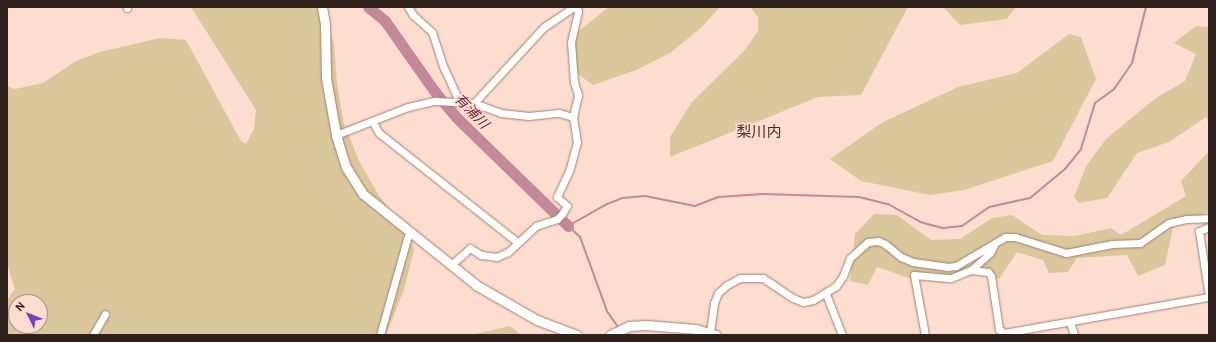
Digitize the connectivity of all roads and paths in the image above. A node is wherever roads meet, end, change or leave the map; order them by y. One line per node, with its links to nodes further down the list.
1 (322, 7): 8 (street)
2 (408, 7): 4 (street)
3 (575, 7): 5 (street); 6 (street)
4 (460, 103): 5 (street); 7 (street)
5 (474, 103): 6 (street)
6 (573, 117): 13 (street)
7 (372, 121): 8 (street); 13 (street)
8 (336, 135): 11 (street)
9 (1209, 218): 12 (street)
10 (1209, 227): 17 (street)
11 (409, 232): 14 (street); 22 (street)
12 (996, 241): 15 (street); 16 (street)
13 (517, 242): 14 (street)
14 (451, 265): 23 (street)
15 (971, 270): 19 (street); 26 (street)
16 (826, 294): 20 (street); 25 (street)
17 (1209, 297): 19 (street)
18 (105, 314): 21 (street)
19 (1070, 322): 27 (street)
20 (713, 334): 24 (street)
21 (93, 335)
22 (380, 335)
23 (577, 335)
24 (610, 335)
25 (842, 335)
26 (925, 335)
27 (1074, 335)

